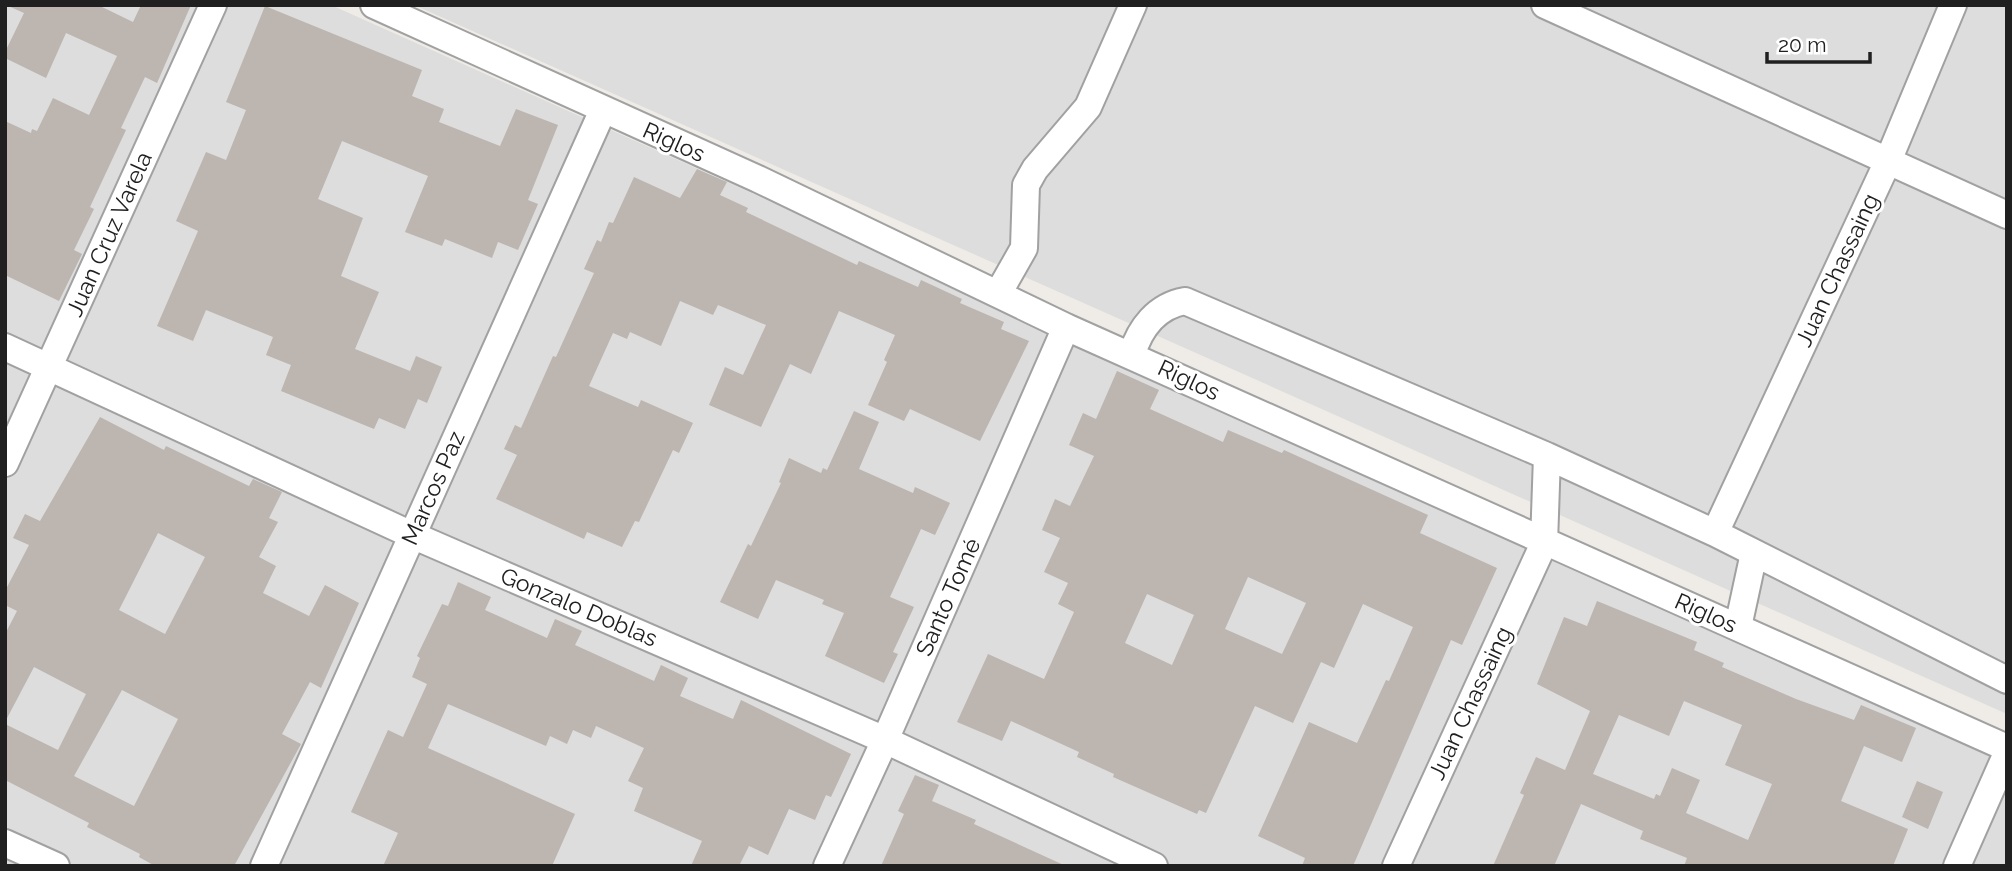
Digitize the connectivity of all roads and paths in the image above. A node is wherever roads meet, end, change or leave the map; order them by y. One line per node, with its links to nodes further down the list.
1 (213, 5): 14 (street, Juan Cruz Varela)
2 (374, 5): 6 (street, Riglos)
3 (1133, 5): 10 (street)
4 (1545, 5): 8 (street)
5 (1953, 5): 8 (street, Juan Chassaing)
6 (416, 14): 7 (street, Riglos)
7 (603, 110): 10 (street, Riglos); 18 (street, Marcos Paz)
8 (1888, 161): 9 (street); 17 (street, Juan Chassaing)
9 (2007, 215)
10 (999, 292): 11 (street, Riglos)
11 (1066, 327): 13 (street, Riglos); 23 (street, Santo Tomé)
12 (5, 347): 14 (street, Gonzalo Doblas)
13 (1132, 354): 15 (street); 19 (street, Riglos)
14 (49, 366): 16 (street, Juan Cruz Varela); 18 (street, Gonzalo Doblas)
15 (1547, 456): 17 (street); 19 (street, Juan Chassaing)
16 (5, 463)
17 (1715, 533): 20 (street)
18 (412, 535): 23 (street, Gonzalo Doblas); 27 (street, Marcos Paz)
19 (1544, 543): 21 (street, Riglos); 30 (street, Juan Chassaing)
20 (1754, 553): 21 (street); 22 (street)
21 (1738, 627): 24 (street, Riglos)
22 (2007, 680)
23 (885, 740): 28 (street, Santo Tomé); 29 (street, Gonzalo Doblas)
24 (2007, 751): 31 (street)
25 (5, 844): 26 (street)
26 (56, 866)
27 (264, 866)
28 (827, 866)
29 (1154, 866)
30 (1396, 866)
31 (1956, 866)

